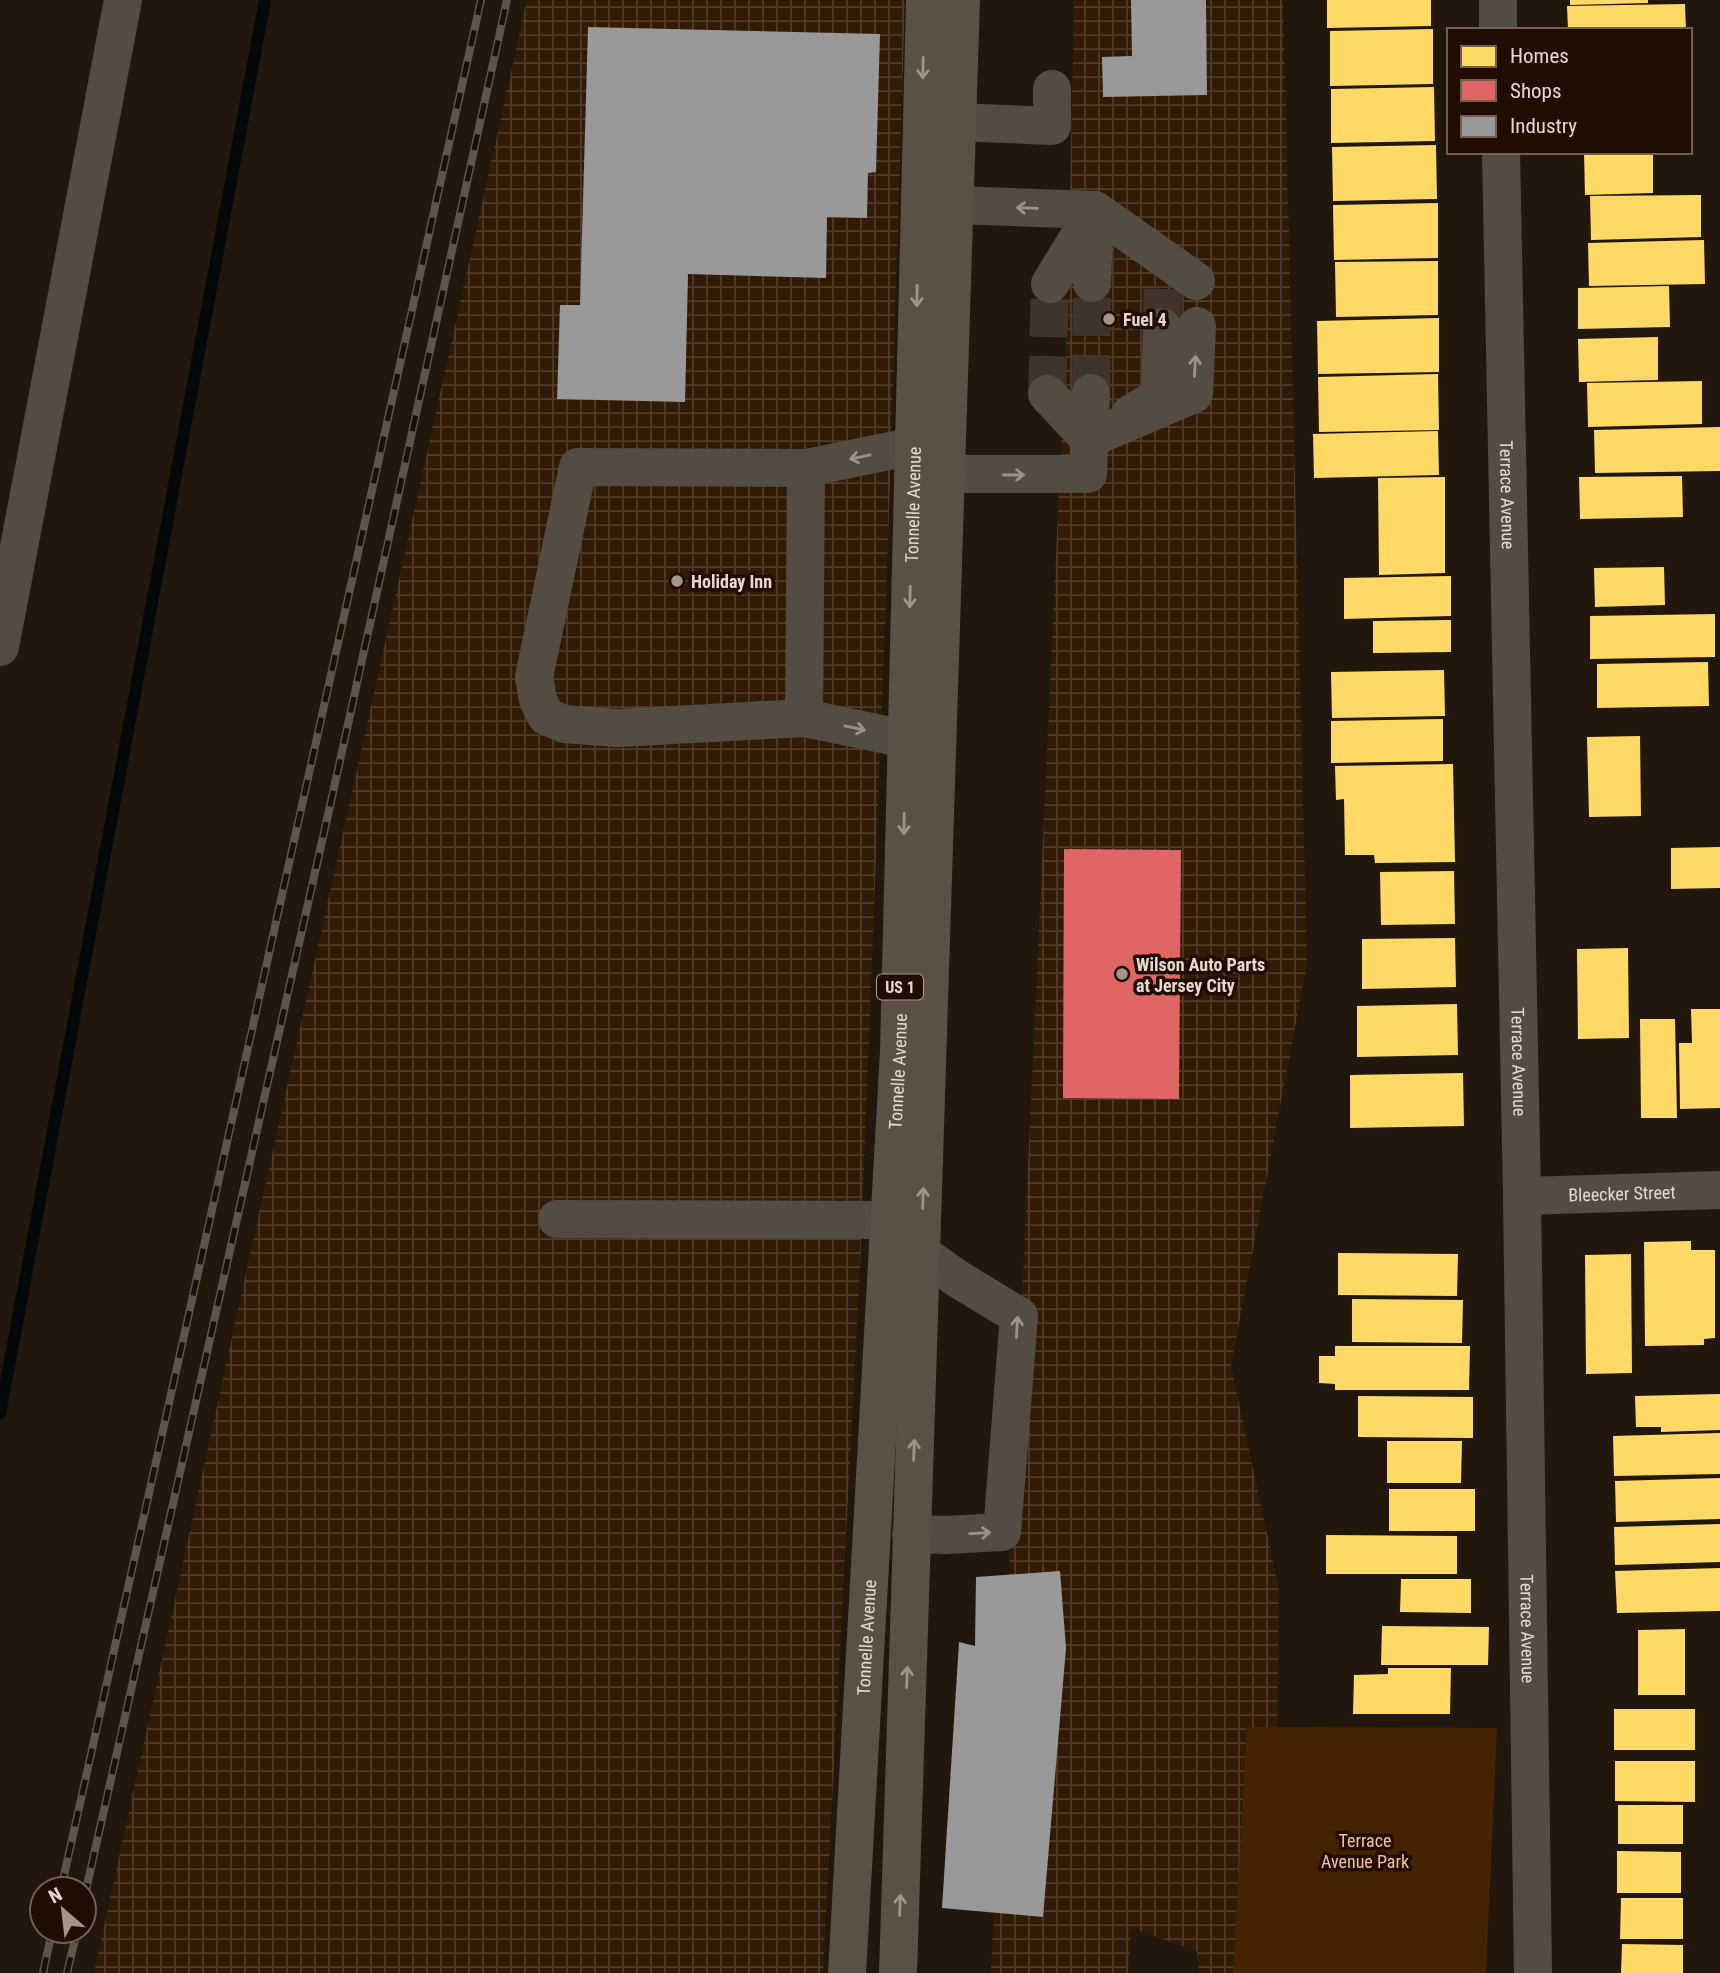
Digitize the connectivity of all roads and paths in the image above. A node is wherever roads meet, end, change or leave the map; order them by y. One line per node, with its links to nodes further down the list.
1 (123, 0): 21 (street)
2 (925, 0): 18 (highway, Tonnelle Avenue / US 1, one-way to 18)
3 (961, 0): 7 (highway, Tonnelle Avenue / US 1)
4 (1498, 0): 5 (street)
5 (1499, 28)
6 (1052, 89): 7 (street)
7 (957, 122): 9 (highway, Tonnelle Avenue / US 1)
8 (1501, 154): 25 (street, Terrace Avenue)
9 (954, 205): 10 (street, one-way to 9); 20 (highway, Tonnelle Avenue / US 1)
10 (1095, 210): 11 (street); 12 (street); 13 (street)
11 (1179, 281)
12 (1092, 283)
13 (1050, 284)
14 (1179, 327): 17 (street, one-way to 14)
15 (1090, 393): 17 (street)
16 (1047, 394): 17 (street)
17 (1089, 439): 20 (street, one-way to 17)
18 (914, 446): 19 (street, one-way to 19); 23 (highway, Tonnelle Avenue / US 1, one-way to 23)
19 (806, 468): 22 (street); 22 (street)
20 (946, 474): 28 (highway, Tonnelle Avenue / US 1, one-way to 20)
21 (0, 647)
22 (804, 718): 23 (street, one-way to 23)
23 (906, 739): 27 (highway, Tonnelle Avenue / US 1, one-way to 27)
24 (1720, 1190): 25 (street, Bleecker Street)
25 (1522, 1196): 32 (street, Terrace Avenue)
26 (557, 1219): 27 (street)
27 (889, 1220): 30 (highway, Tonnelle Avenue / US 1)
28 (921, 1253): 29 (highway, Tonnelle Avenue / US 1, one-way to 28); 29 (street, one-way to 28)
29 (911, 1534): 31 (highway, Tonnelle Avenue / US 1, one-way to 29)
30 (847, 1973)
31 (898, 1973)
32 (1533, 1973)

